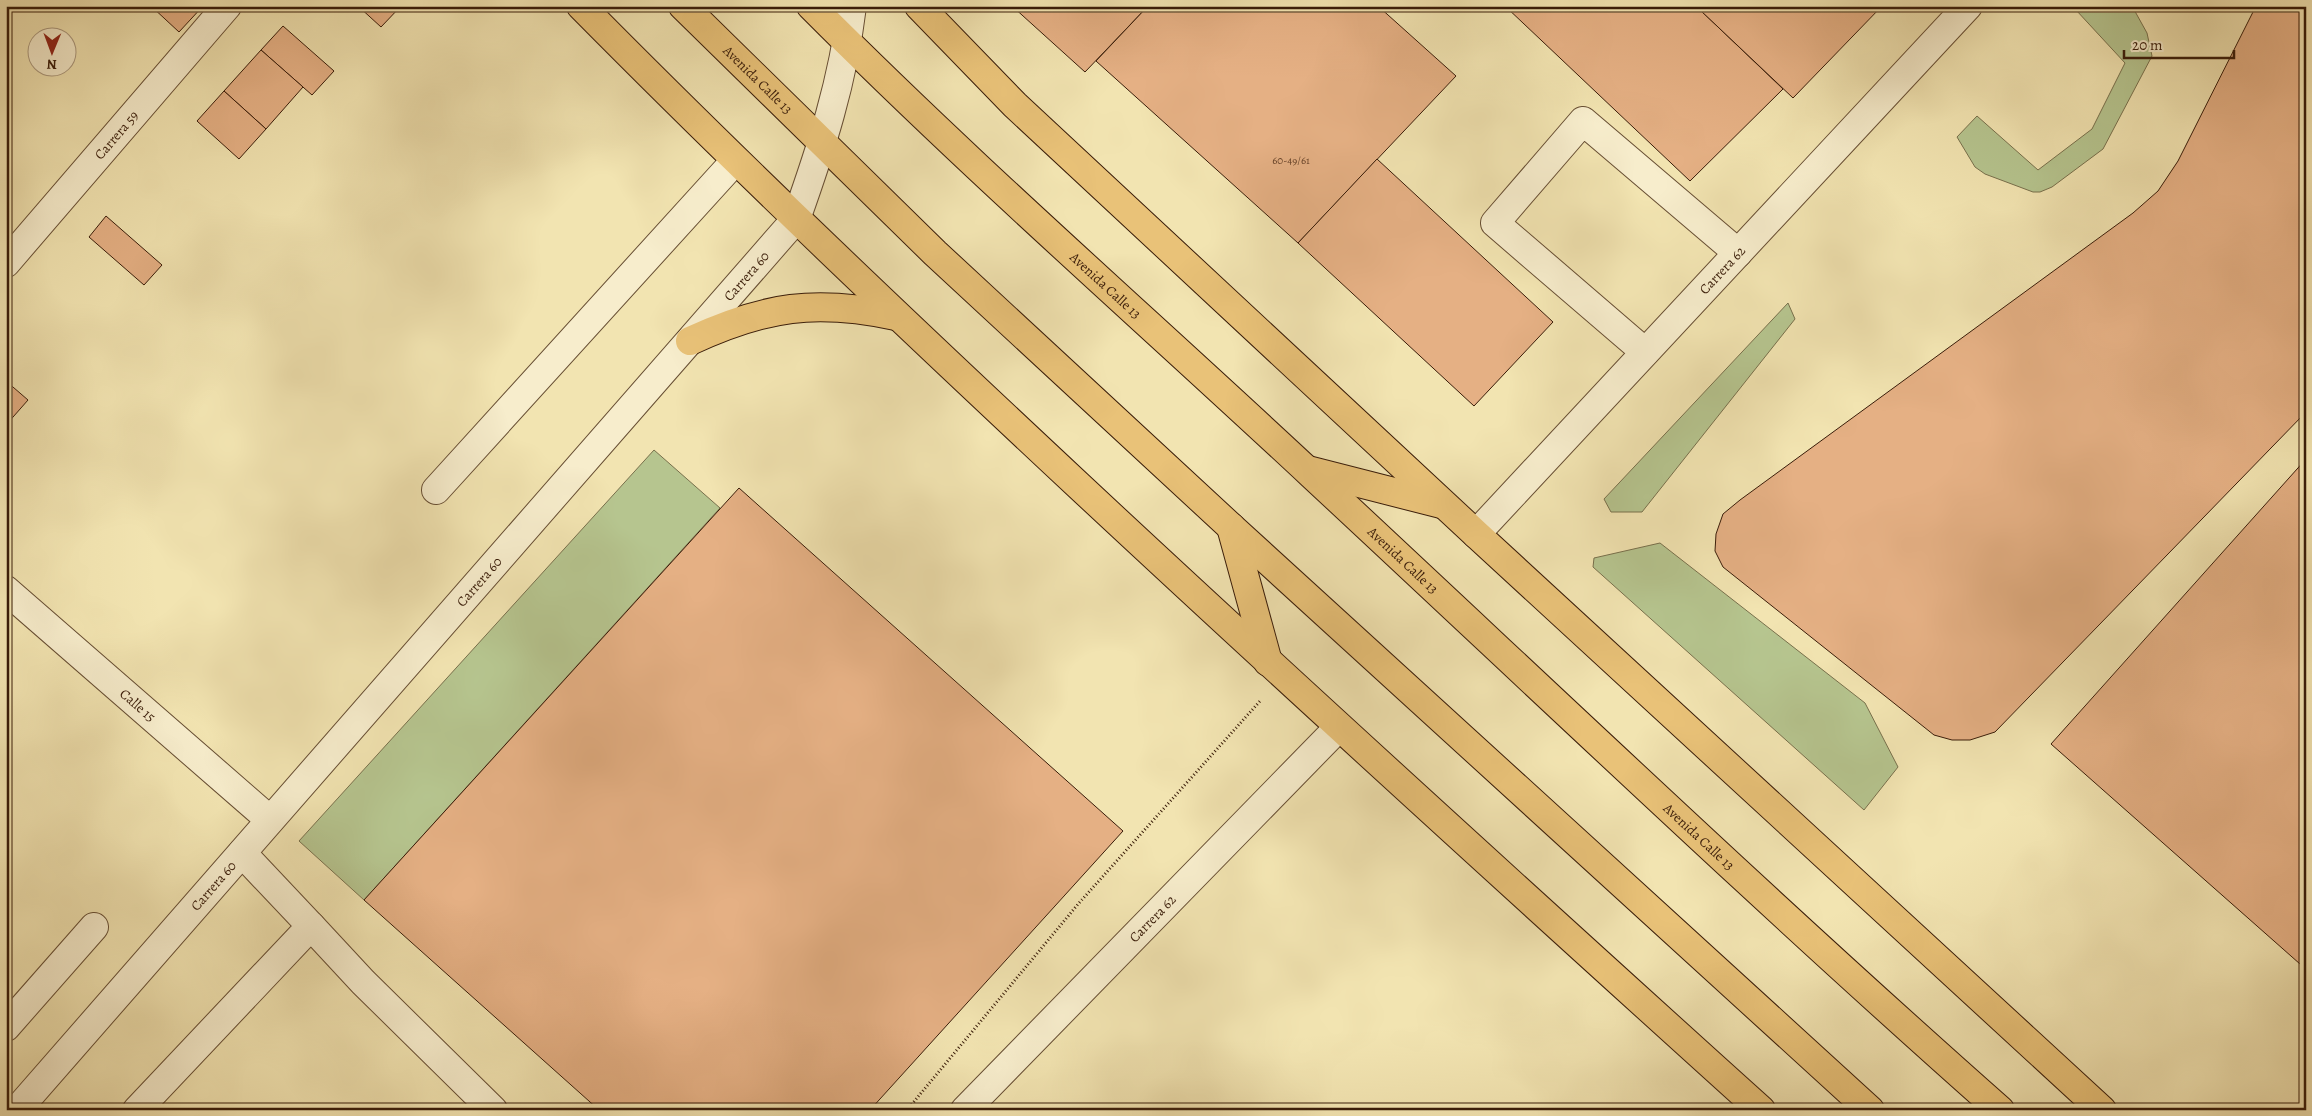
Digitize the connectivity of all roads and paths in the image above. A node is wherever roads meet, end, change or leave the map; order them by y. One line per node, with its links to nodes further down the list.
1 (227, 6): 13 (street, Carrera 59)
2 (581, 6): 10 (main road)
3 (683, 6): 9 (main road, Avenida Calle 13)
4 (811, 6): 8 (main road, Avenida Calle 13)
5 (852, 6): 8 (street, Carrera 60)
6 (919, 6): 19 (main road)
7 (1968, 6): 12 (street, Carrera 62)
8 (848, 43): 9 (street, Carrera 60); 17 (main road, Avenida Calle 13)
9 (823, 144): 11 (street, Carrera 60); 20 (main road, Avenida Calle 13)
10 (734, 160): 11 (main road); 18 (street)
11 (796, 219): 14 (main road); 15 (street, Carrera 60)
12 (1738, 253): 16 (street, Carrera 62); 16 (street)
13 (6, 264)
14 (896, 316): 15 (main road); 23 (main road)
15 (690, 342): 26 (street, Carrera 60)
16 (1645, 352): 21 (street, Carrera 62)
17 (1306, 470): 19 (main road); 38 (main road, Avenida Calle 13)
18 (436, 490)
19 (1445, 505): 21 (main road)
20 (1230, 527): 23 (main road); 37 (main road, Avenida Calle 13)
21 (1476, 534): 39 (main road)
22 (6, 590): 26 (street, Calle 15)
23 (1268, 662): 25 (main road)
24 (1261, 700): 35 (path)
25 (1339, 727): 31 (street, Carrera 62); 36 (main road)
26 (270, 820): 27 (street, Carrera 60)
27 (242, 853): 28 (street); 32 (street, Carrera 60)
28 (311, 926): 33 (street); 34 (street)
29 (94, 927): 30 (street)
30 (6, 1027)
31 (970, 1108)
32 (17, 1110)
33 (137, 1110)
34 (492, 1110)
35 (907, 1110)
36 (1761, 1110)
37 (1870, 1110)
38 (2000, 1110)
39 (2102, 1110)

